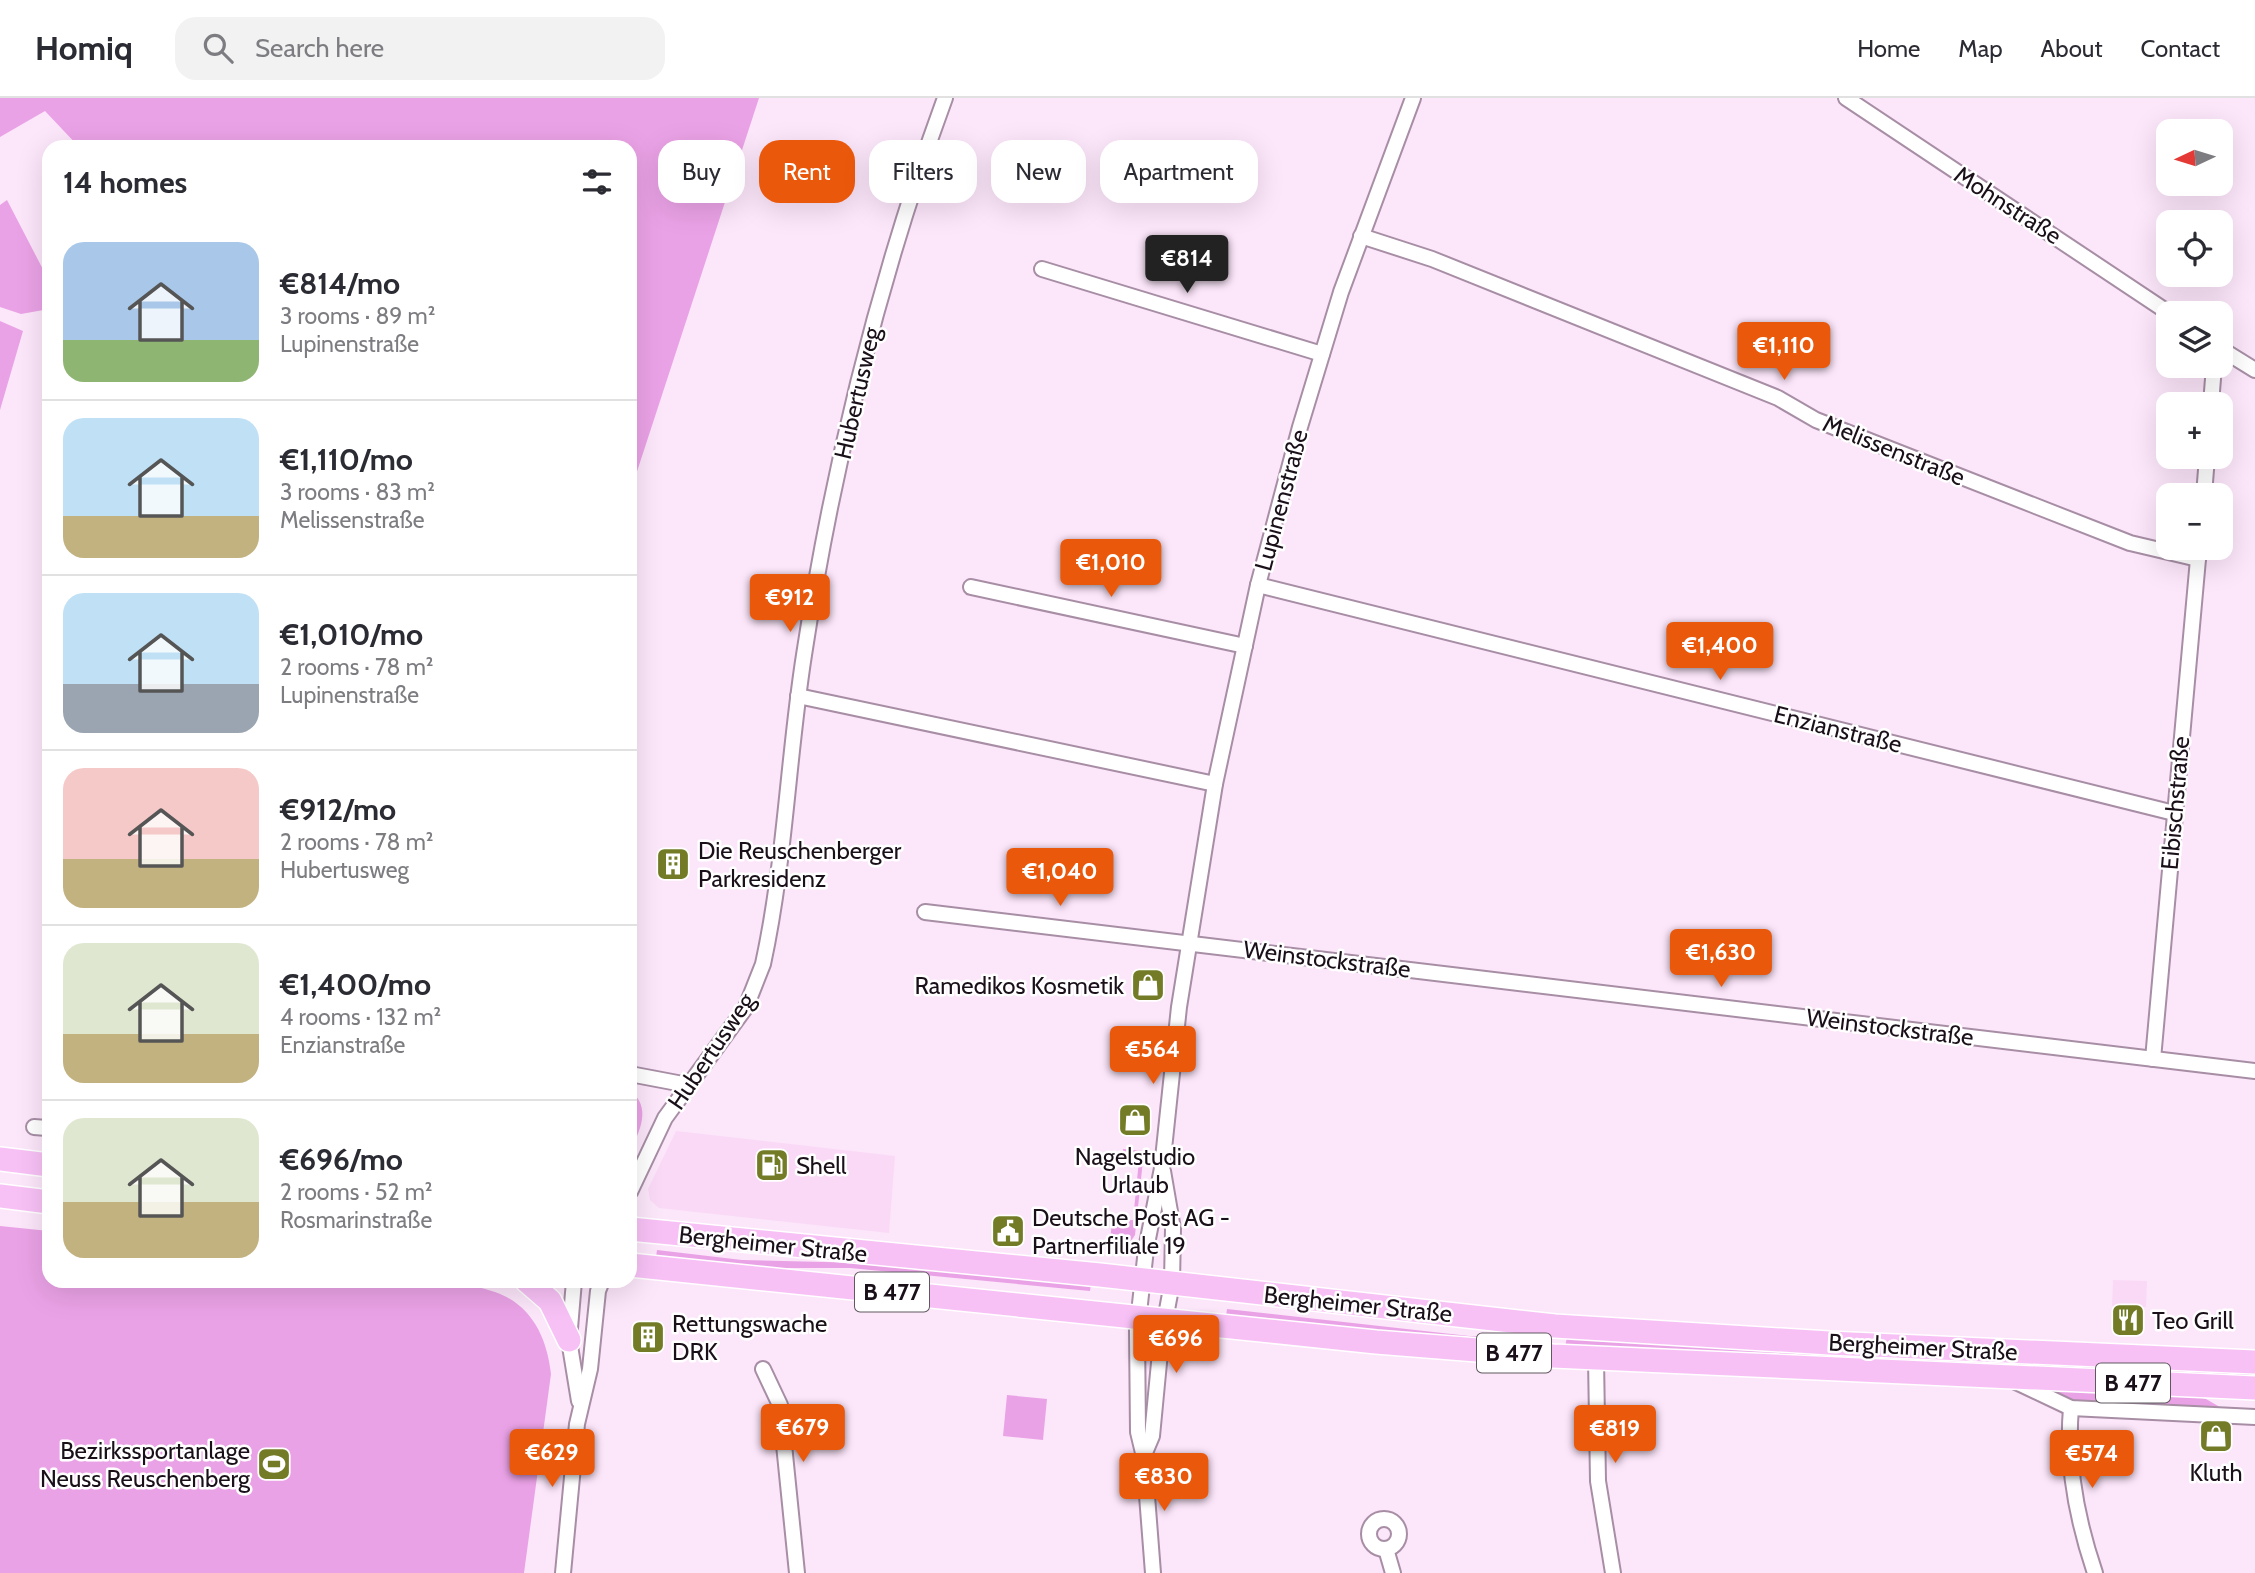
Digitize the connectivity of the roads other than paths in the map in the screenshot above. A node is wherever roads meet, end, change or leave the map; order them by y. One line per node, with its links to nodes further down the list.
1 (945, 98): 15 (street, Hubertusweg)
2 (1413, 98): 4 (street, Lupinenstraße)
3 (1846, 98): 6 (street, Mohnstraße)
4 (1361, 236): 7 (street, Lupinenstraße); 10 (street, Melissenstraße)
5 (1042, 269): 7 (street)
6 (2156, 304)
7 (1322, 355): 12 (street, Lupinenstraße)
8 (2233, 356): 9 (street)
9 (2255, 370)
10 (2156, 547)
11 (2198, 560): 17 (street, Eibischstraße)
12 (1258, 585): 14 (street, Lupinenstraße); 17 (street, Enzianstraße)
13 (971, 587): 14 (street)
14 (1244, 646): 16 (street, Lupinenstraße)
15 (798, 696): 16 (street); 23 (street, Hubertusweg)
16 (1215, 784): 19 (street, Lupinenstraße)
17 (2174, 813): 20 (street, Eibischstraße)
18 (925, 912): 19 (street)
19 (1191, 942): 20 (street, Weinstockstraße); 26 (street, Lupinenstraße)
20 (2152, 1059): 21 (street, Weinstockstraße)
21 (2255, 1071)
22 (637, 1075): 23 (street)
23 (688, 1085): 27 (street, Hubertusweg)
24 (0, 1159): 25 (main road)
25 (42, 1164)
26 (1162, 1168): 32 (street, Lupinenstraße); 33 (street, Lupinenstraße)
27 (637, 1176)
28 (0, 1196): 29 (main road)
29 (42, 1201)
30 (637, 1230): 32 (main road, Bergheimer Straße / B 477)
31 (637, 1266): 37 (main road, Bergheimer Straße / B 477)
32 (1143, 1280): 33 (main road, Bergheimer Straße / B 477); 37 (street, Lupinenstraße)
33 (1172, 1283): 38 (street, Lupinenstraße); 41 (main road, Bergheimer Straße / B 477)
34 (535, 1288): 39 (main road)
35 (573, 1288): 39 (street)
36 (599, 1288): 45 (street)
37 (1140, 1316): 38 (main road, Bergheimer Straße / B 477); 48 (street, Lupinenstraße)
38 (1166, 1319): 40 (main road, Bergheimer Straße / B 477); 48 (street, Lupinenstraße)
39 (569, 1340): 45 (street)
40 (1596, 1359): 43 (main road, Bergheimer Straße / B 477); 54 (street)
41 (2255, 1362)
42 (763, 1369): 51 (street)
43 (2010, 1378): 44 (main road, Bergheimer Straße / B 477); 46 (street, Bergheimer Straße)
44 (2255, 1388)
45 (580, 1408): 50 (street)
46 (2071, 1408): 47 (street, Bergheimer Straße); 55 (street)
47 (2255, 1417)
48 (1144, 1457): 52 (street, Lupinenstraße)
49 (1386, 1549): 53 (street)
50 (563, 1573)
51 (797, 1573)
52 (1153, 1573)
53 (1393, 1573)
54 (1613, 1573)
55 (2095, 1573)

